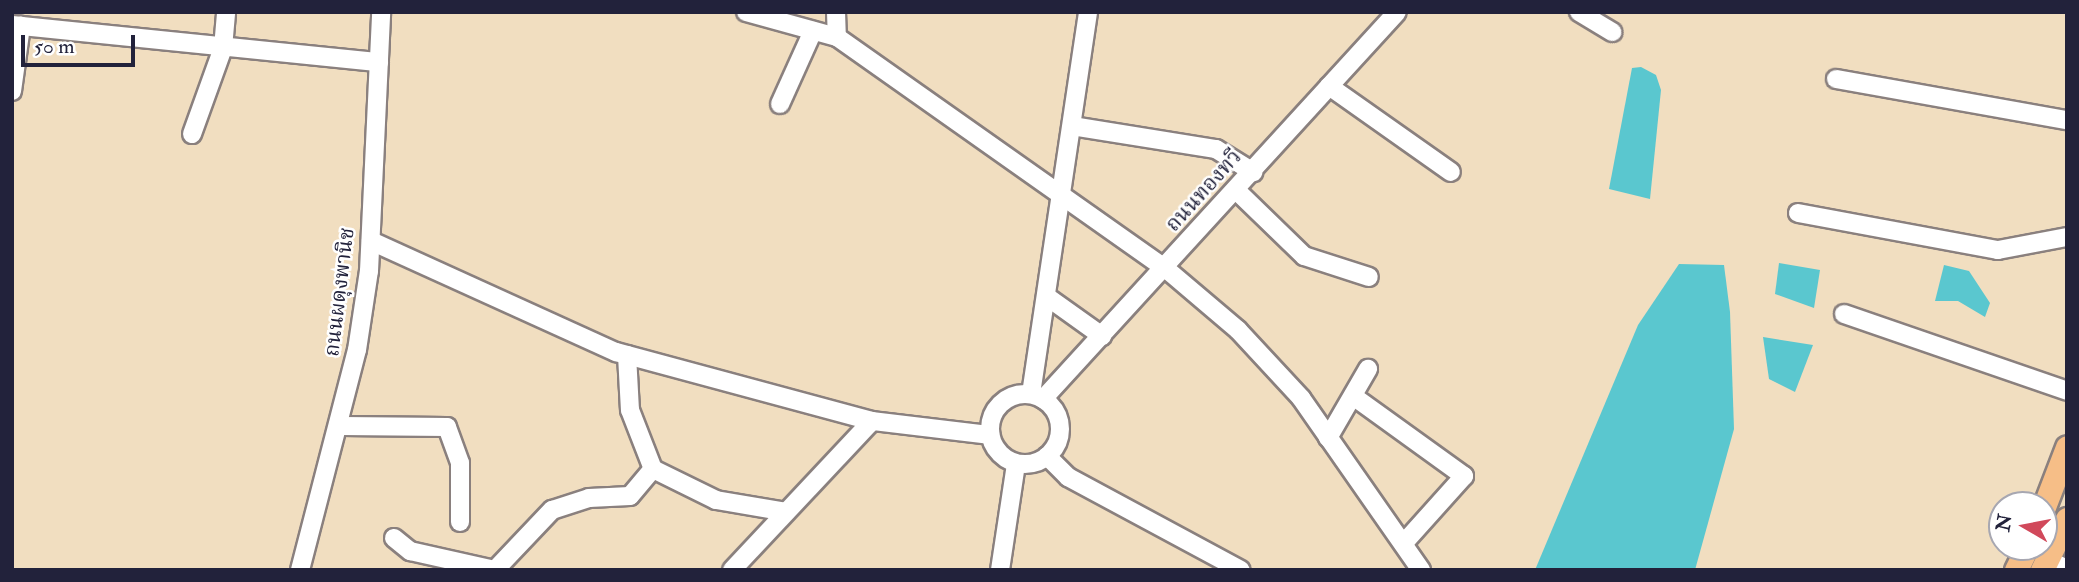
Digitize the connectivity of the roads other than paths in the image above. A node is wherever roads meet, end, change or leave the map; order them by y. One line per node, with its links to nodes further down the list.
1 (226, 12): 12 (street)
2 (381, 12): 13 (street, ถนนผดุงพานิช)
3 (746, 12): 9 (street)
4 (836, 12): 11 (street)
5 (1088, 12): 19 (street)
6 (1396, 12): 15 (street, ถนนทองทวี)
7 (1579, 12): 10 (street)
8 (16, 26): 12 (street); 16 (street)
9 (813, 31): 11 (street); 17 (street)
10 (1612, 32)
11 (837, 37): 24 (street)
12 (223, 48): 13 (street); 20 (street)
13 (379, 62): 27 (street, ถนนผดุงพานิช)
14 (1836, 79): 18 (street)
15 (1329, 86): 21 (street, ถนนทองทวี); 22 (street)
16 (12, 91)
17 (780, 104)
18 (2067, 120)
19 (1072, 126): 21 (street); 24 (street)
20 (192, 134)
21 (1253, 172): 23 (street, ถนนทองทวี)
22 (1451, 172)
23 (1236, 190): 28 (street, ถนนทองทวี); 29 (street)
24 (1062, 192): 28 (street); 30 (street)
25 (1798, 213): 26 (street)
26 (2067, 237)
27 (370, 241): 33 (street); 39 (street, ถนนผดุงพานิช)
28 (1165, 268): 32 (street, ถนนทองทวี); 41 (street)
29 (1369, 277)
30 (1046, 296): 32 (street); 37 (street)
31 (1844, 314): 35 (street)
32 (1102, 336): 37 (street, ถนนทองทวี)
33 (627, 355): 38 (street); 45 (street)
34 (1368, 369): 36 (street)
35 (2067, 391)
36 (1353, 396): 41 (street); 51 (street)
37 (1037, 397): 40 (street); 43 (street)
38 (872, 421): 40 (street); 47 (street)
39 (342, 426): 49 (street); 53 (street, ถนนผดุงพานิช)
40 (990, 435): 44 (street)
41 (1328, 438): 51 (street)
42 (2067, 447): 46 (main road)
43 (1047, 456): 44 (street); 57 (street)
44 (1016, 464): 56 (street)
45 (653, 468): 47 (street); 54 (street)
46 (2050, 491)
47 (786, 512): 55 (street)
48 (2067, 519): 52 (main road)
49 (460, 522)
50 (394, 538): 54 (street)
51 (1403, 544): 58 (street)
52 (2052, 566)
53 (300, 570)
54 (495, 570)
55 (732, 570)
56 (1000, 570)
57 (1241, 570)
58 (1421, 570)

